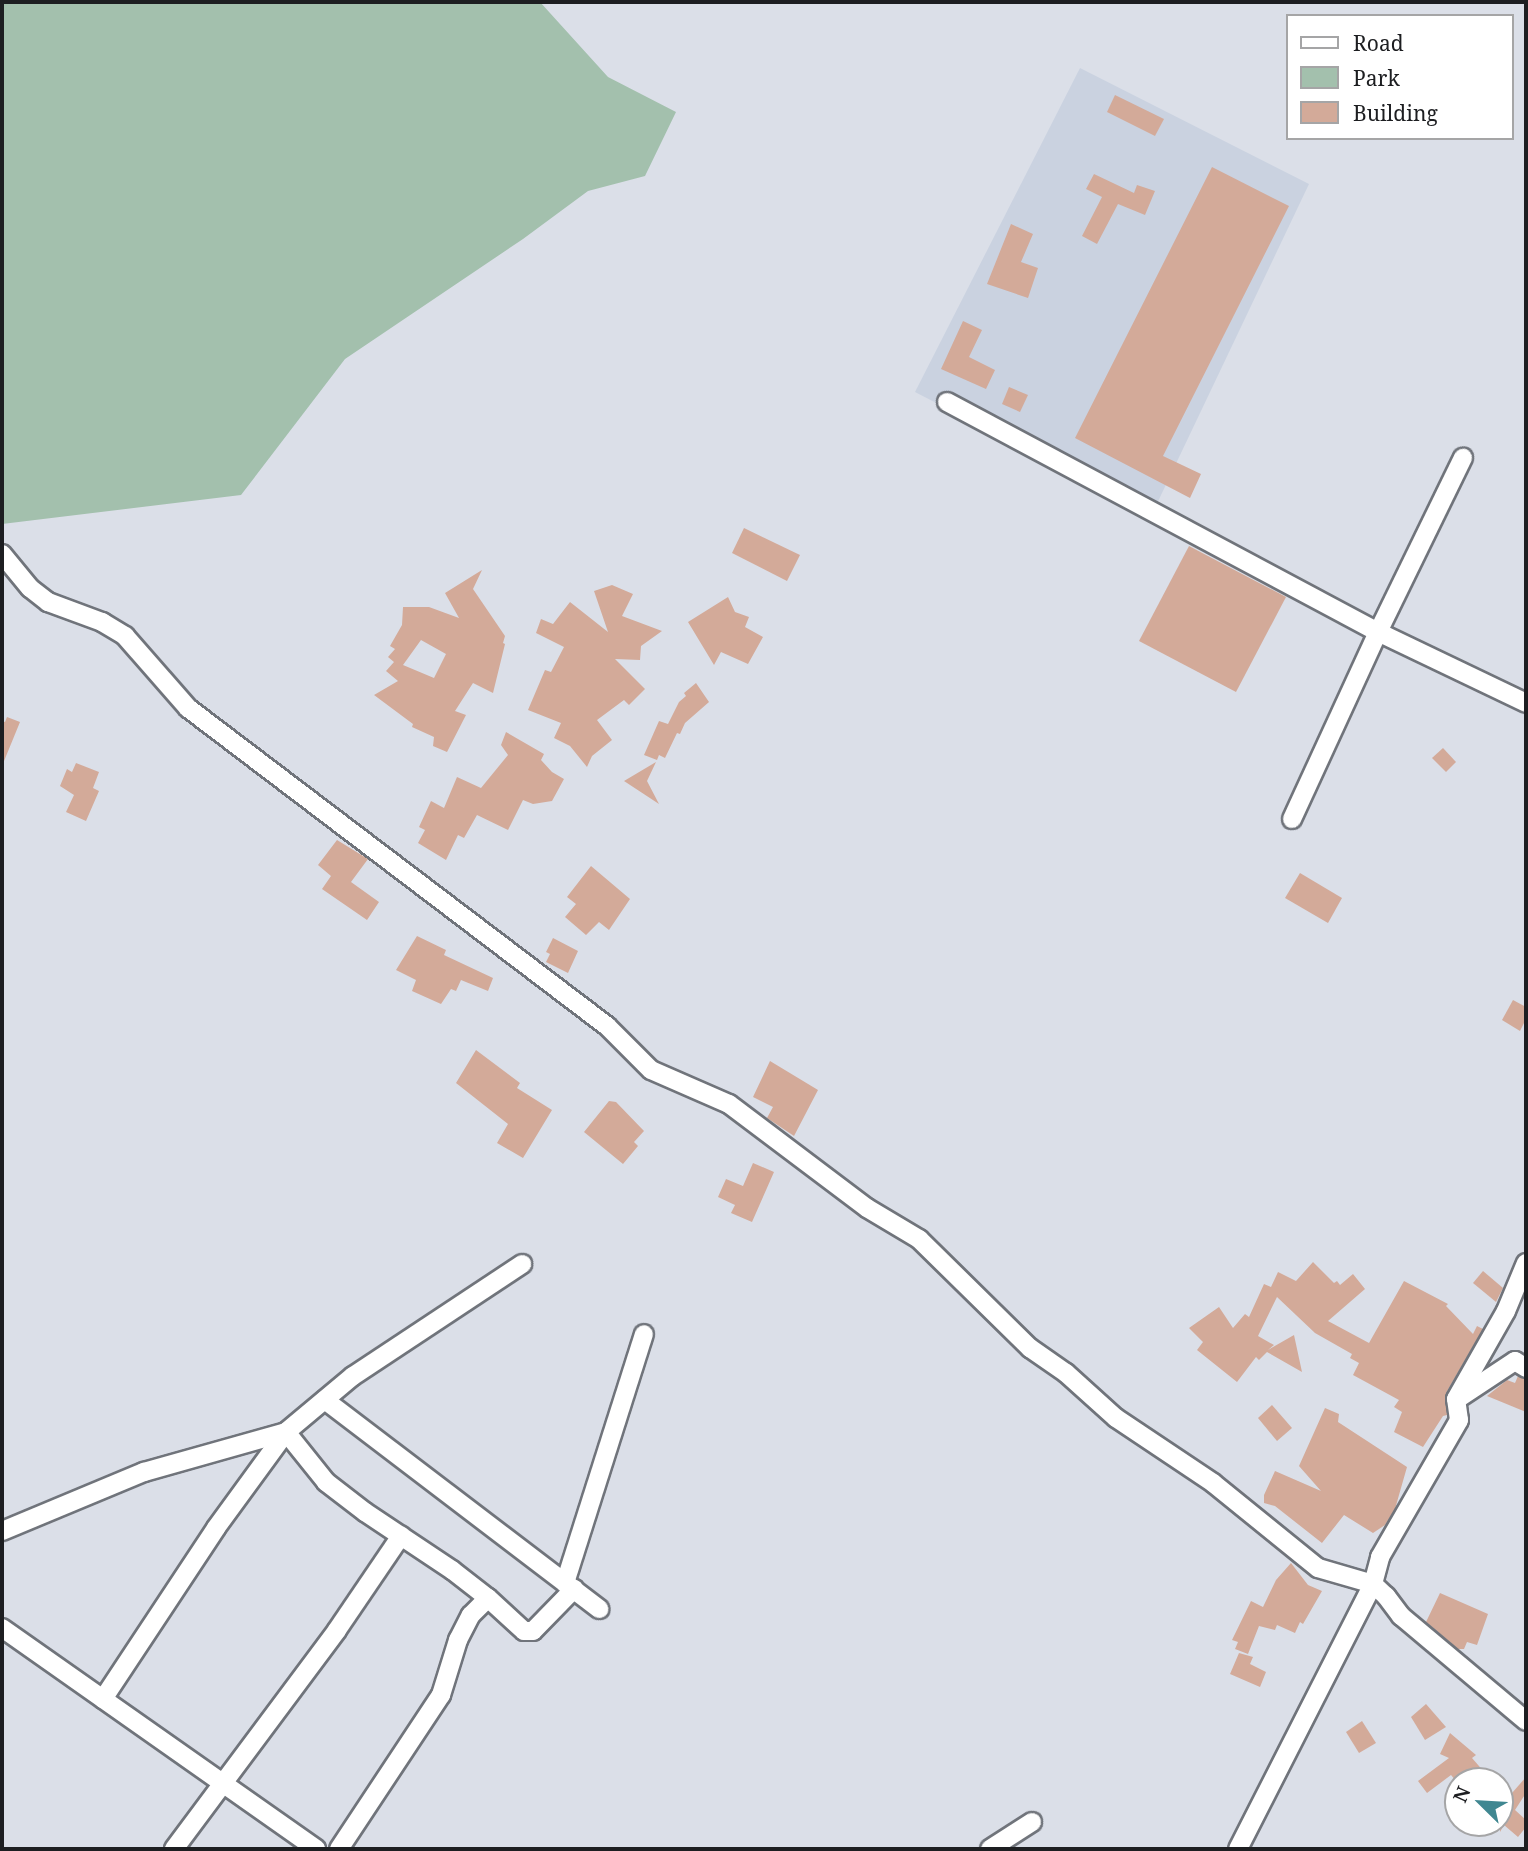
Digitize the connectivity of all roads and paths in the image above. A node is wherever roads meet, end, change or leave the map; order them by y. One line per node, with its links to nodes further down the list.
1 (947, 402): 4 (street)
2 (1463, 458): 4 (street)
3 (2, 554): 16 (street)
4 (1378, 632): 5 (street); 6 (street)
5 (1526, 703)
6 (1292, 819)
7 (1526, 1263): 11 (street)
8 (522, 1264): 12 (street)
9 (643, 1334): 17 (street)
10 (1526, 1368): 11 (street)
11 (1456, 1399): 16 (street)
12 (325, 1400): 13 (street); 17 (street)
13 (286, 1432): 14 (street); 15 (street); 21 (street)
14 (2, 1531)
15 (401, 1536): 18 (street); 23 (street)
16 (1373, 1584): 22 (street); 29 (street)
17 (570, 1586): 18 (street); 19 (street)
18 (488, 1598): 27 (street)
19 (599, 1609)
20 (2, 1628): 21 (street)
21 (103, 1699): 23 (street)
22 (1526, 1721)
23 (221, 1783): 25 (street); 26 (street)
24 (1032, 1822): 28 (street)
25 (174, 1849)
26 (316, 1849)
27 (339, 1849)
28 (990, 1849)
29 (1238, 1849)

